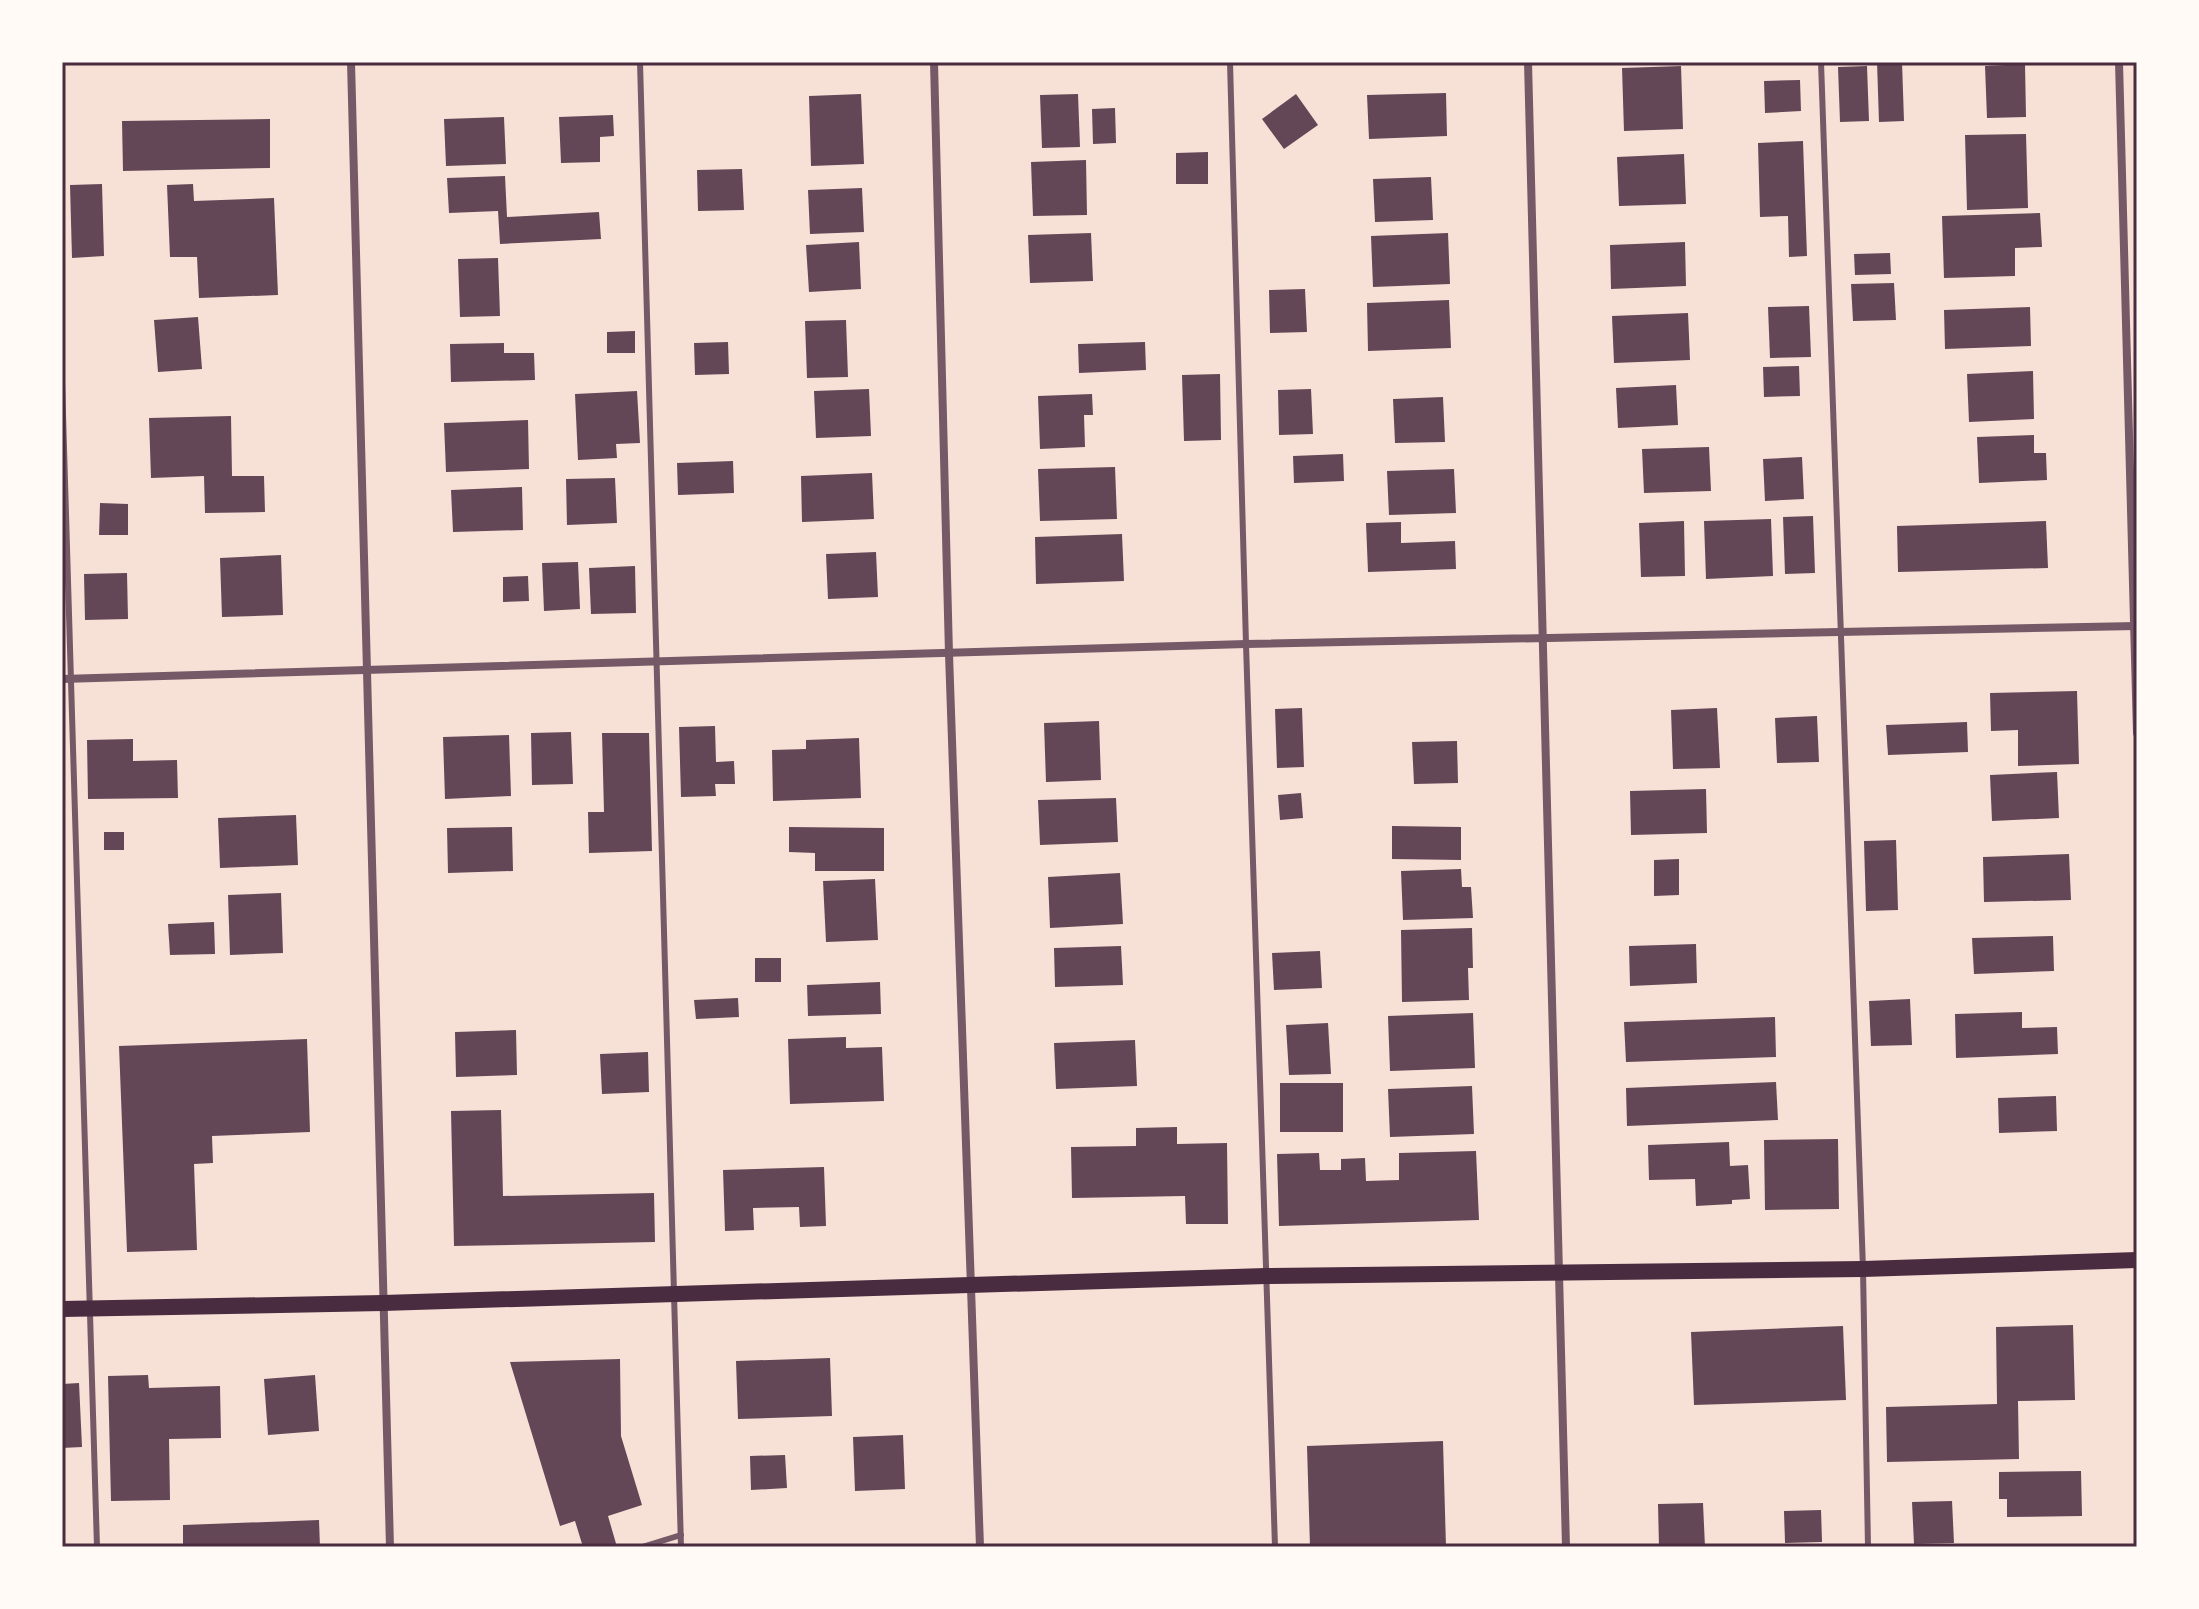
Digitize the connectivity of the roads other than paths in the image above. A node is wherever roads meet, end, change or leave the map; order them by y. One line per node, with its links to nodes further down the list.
1 (351, 62): 15 (street)
2 (640, 62): 14 (lane)
3 (934, 62): 13 (street)
4 (1230, 62): 12 (lane)
5 (1528, 62): 11 (street)
6 (1821, 62): 10 (lane)
7 (2119, 62): 9 (street)
8 (62, 381): 16 (lane)
9 (2136, 626): 10 (street); 17 (street)
10 (1841, 632): 11 (street); 19 (lane)
11 (1542, 638): 12 (street); 20 (street)
12 (1246, 644): 13 (street); 21 (lane)
13 (949, 654): 14 (street); 22 (street)
14 (656, 662): 15 (street); 23 (lane)
15 (367, 671): 16 (street); 24 (street)
16 (67, 678): 25 (lane)
17 (2137, 733)
18 (2137, 1260): 19 (main road)
19 (1863, 1269): 20 (main road); 35 (lane)
20 (1561, 1272): 21 (main road); 34 (street)
21 (1266, 1276): 22 (main road); 33 (lane)
22 (972, 1286): 23 (main road); 32 (street)
23 (674, 1295): 24 (main road); 27 (lane)
24 (383, 1303): 25 (main road); 29 (street)
25 (90, 1308): 26 (main road); 28 (lane)
26 (62, 1309)
27 (681, 1535): 30 (lane); 31 (lane)
28 (97, 1547)
29 (390, 1547)
30 (642, 1547)
31 (681, 1547)
32 (980, 1547)
33 (1275, 1547)
34 (1566, 1547)
35 (1868, 1547)

